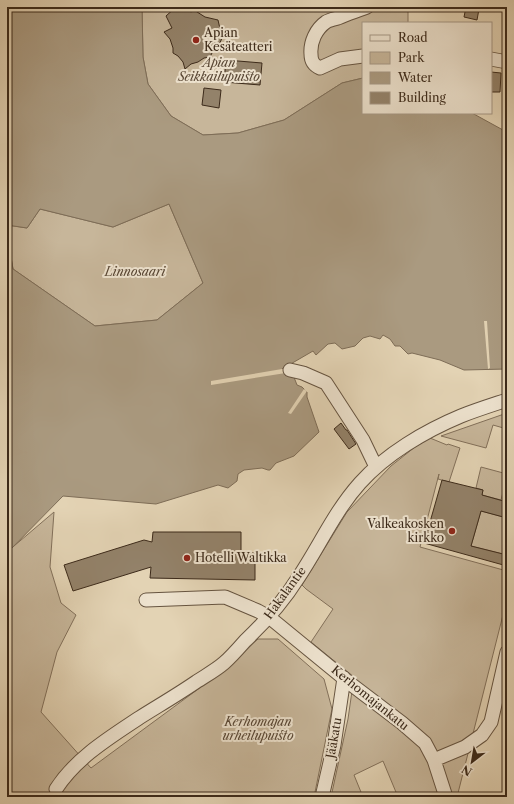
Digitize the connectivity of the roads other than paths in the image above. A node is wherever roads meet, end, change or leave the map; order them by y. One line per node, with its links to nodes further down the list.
1 (367, 7): 2 (street)
2 (362, 56)
3 (492, 59): 4 (street)
4 (507, 62)
5 (290, 370): 7 (street)
6 (507, 400): 7 (street, Hakalantie)
7 (376, 467): 9 (street, Hakalantie)
8 (146, 600): 9 (street, Kerhomajankatu)
9 (269, 617): 11 (street, Kerhomajankatu); 13 (street, Hakalantie)
10 (507, 652): 12 (street)
11 (344, 678): 12 (street, Kerhomajankatu); 14 (street, Jääkatu)
12 (434, 760): 15 (street, Kerhomajankatu)
13 (56, 789)
14 (322, 797)
15 (446, 797)

